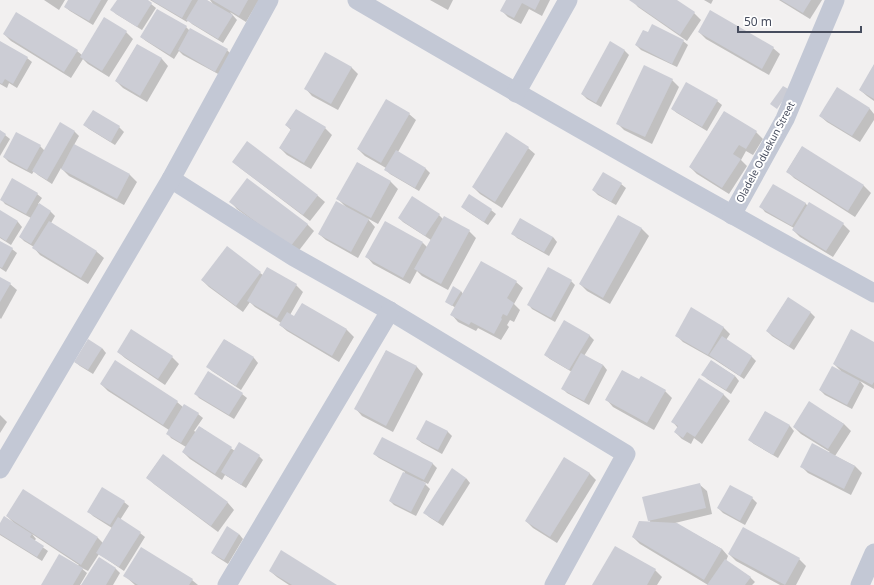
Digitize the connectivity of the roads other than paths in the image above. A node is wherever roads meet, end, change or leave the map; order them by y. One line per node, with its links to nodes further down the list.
1 (269, 0): 6 (street)
2 (357, 0): 5 (street)
3 (568, 0): 5 (street)
4 (835, 0): 7 (street, Oladele Oduekun Street)
5 (516, 93): 7 (street)
6 (171, 179): 9 (street); 10 (street)
7 (732, 216): 8 (street)
8 (874, 293)
9 (390, 311): 12 (street); 13 (street)
10 (0, 469)
11 (874, 553): 14 (street)
12 (227, 585)
13 (554, 585)
14 (860, 585)

